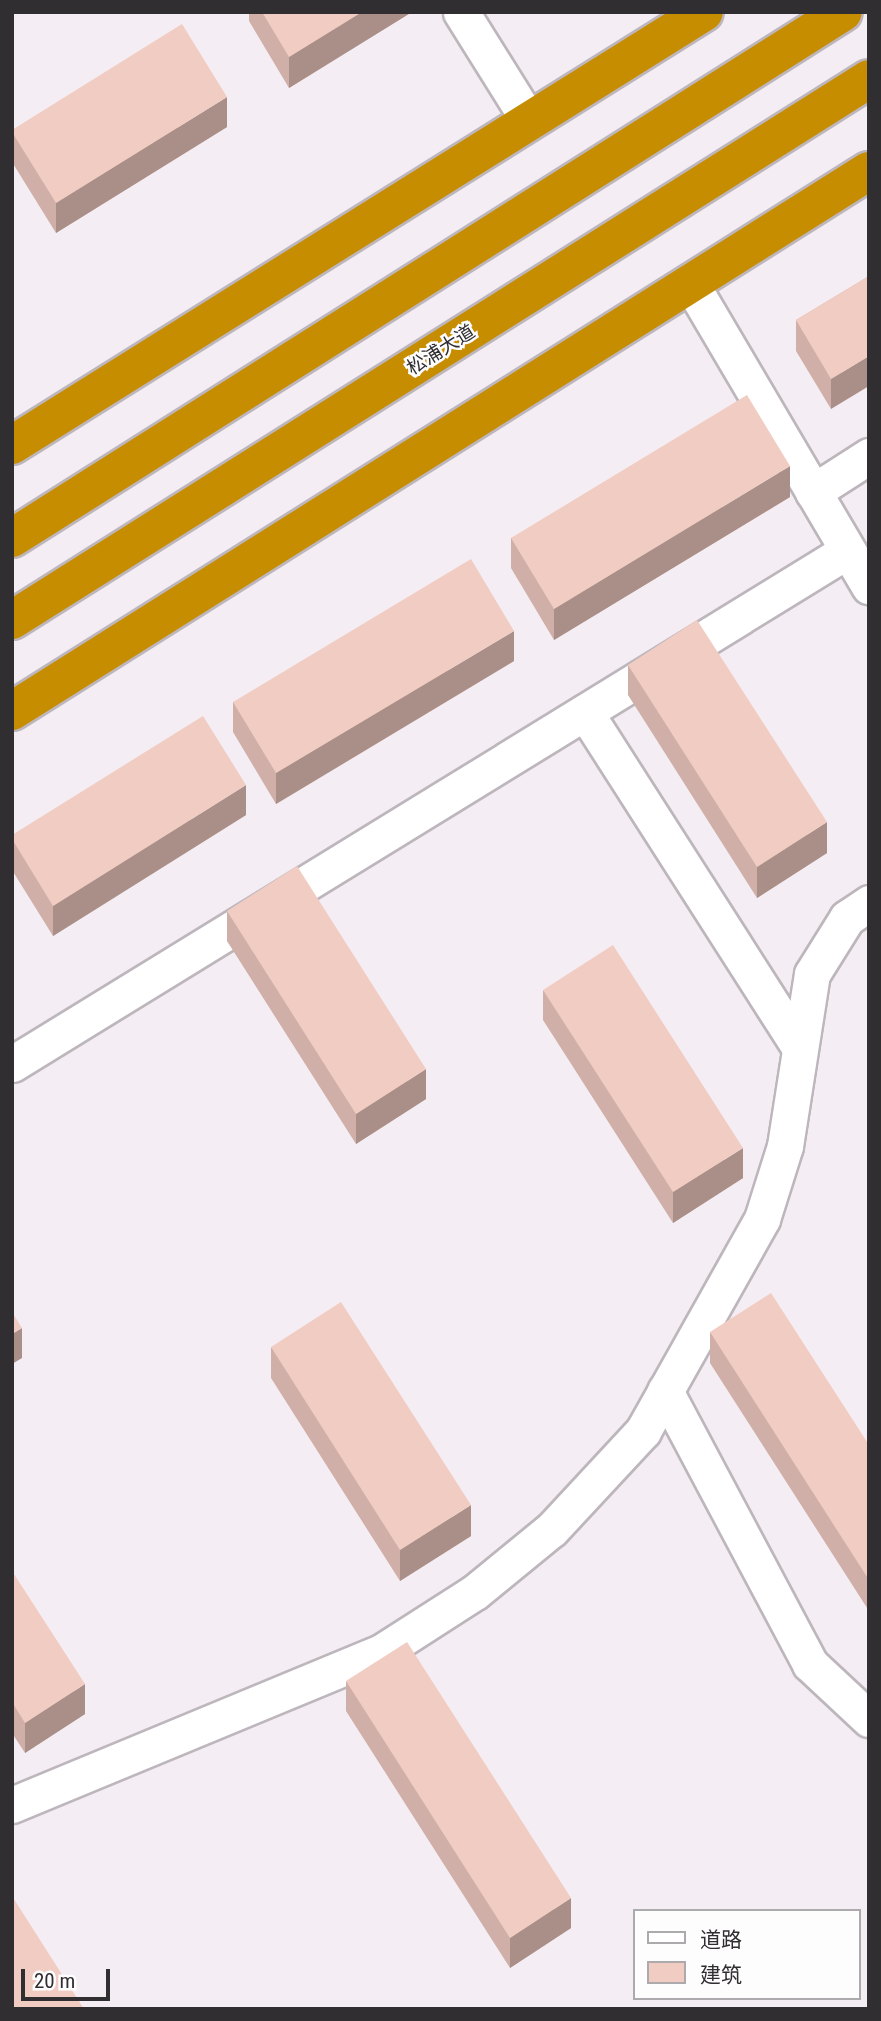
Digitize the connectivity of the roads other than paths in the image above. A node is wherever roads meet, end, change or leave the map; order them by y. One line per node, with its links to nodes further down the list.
1 (461, 12): 5 (street)
2 (704, 12): 5 (highway)
3 (844, 12): 11 (highway)
4 (869, 79): 14 (highway, 松浦大道)
5 (529, 121): 8 (highway)
6 (869, 171): 7 (highway)
7 (691, 284): 10 (street); 15 (highway)
8 (12, 445)
9 (869, 456): 10 (street)
10 (813, 492): 12 (street)
11 (12, 538)
12 (847, 551): 13 (street); 16 (street)
13 (869, 586)
14 (12, 620)
15 (12, 710)
16 (584, 712): 18 (street); 19 (street)
17 (869, 903): 18 (street)
18 (797, 1043): 20 (street)
19 (12, 1064)
20 (665, 1391): 21 (street); 22 (street)
21 (869, 1718)
22 (12, 1805)

